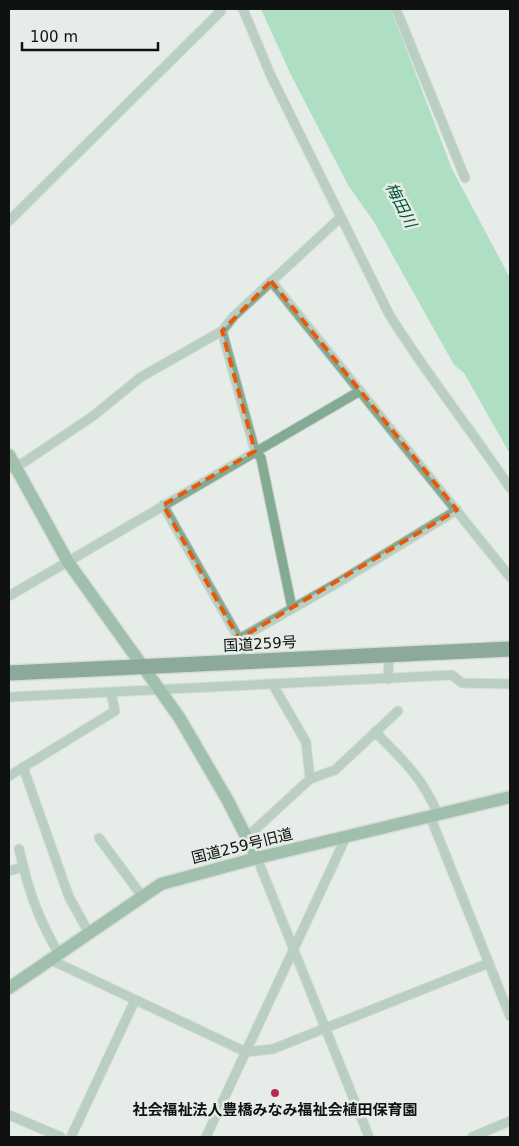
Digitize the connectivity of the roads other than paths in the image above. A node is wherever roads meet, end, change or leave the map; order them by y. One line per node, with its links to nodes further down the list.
1 (219, 9): 6 (street)
2 (243, 9): 5 (street)
3 (396, 9): 4 (street)
4 (465, 178)
5 (341, 217): 7 (street); 13 (street)
6 (9, 221)
7 (271, 281): 8 (street); 9 (street)
8 (222, 331): 10 (street); 12 (street)
9 (360, 391): 10 (street); 15 (street)
10 (255, 451): 14 (street); 19 (street)
11 (9, 454): 12 (street)
12 (12, 468): 16 (street)
13 (510, 488)
14 (163, 505): 16 (street); 20 (street)
15 (457, 510): 17 (street); 19 (street)
16 (68, 562): 18 (street); 24 (street)
17 (510, 577)
18 (9, 596)
19 (292, 608): 20 (street)
20 (239, 639): 23 (street)
21 (510, 649): 22 (highway, 国道259号)
22 (389, 655): 23 (highway, 国道259号); 26 (street)
23 (243, 662): 24 (highway, 国道259号)
24 (141, 667): 25 (highway, 国道259号); 29 (street)
25 (10, 673)
26 (388, 679): 27 (street); 28 (street)
27 (510, 684)
28 (273, 685): 29 (street); 36 (street)
29 (158, 690): 30 (street); 39 (street)
30 (111, 693): 31 (street); 34 (street)
31 (9, 697)
32 (398, 711): 33 (street)
33 (375, 732): 36 (street); 38 (street)
34 (24, 767): 35 (street); 47 (street)
35 (9, 776)
36 (310, 779): 39 (street)
37 (510, 797): 38 (street, 国道259号旧道)
38 (434, 815): 40 (street, 国道259号旧道); 50 (street)
39 (247, 837): 43 (street)
40 (346, 837): 43 (street, 国道259号旧道); 48 (street)
41 (98, 838): 46 (street)
42 (20, 849): 44 (street)
43 (257, 858): 46 (street, 国道259号旧道); 48 (street)
44 (24, 867): 45 (street); 49 (street)
45 (9, 871)
46 (142, 896): 47 (street, 国道259号旧道)
47 (89, 933): 49 (street, 国道259号旧道)
48 (293, 950): 54 (street); 55 (street)
49 (55, 957): 51 (street, 国道259号旧道); 52 (street)
50 (489, 963): 53 (street); 54 (street)
51 (9, 988)
52 (135, 1000): 55 (street); 59 (street)
53 (510, 1016)
54 (326, 1029): 55 (street); 61 (street)
55 (246, 1052): 60 (street)
56 (9, 1116): 58 (street)
57 (510, 1122): 62 (street)
58 (61, 1137)
59 (71, 1137)
60 (206, 1137)
61 (369, 1137)
62 (472, 1137)

